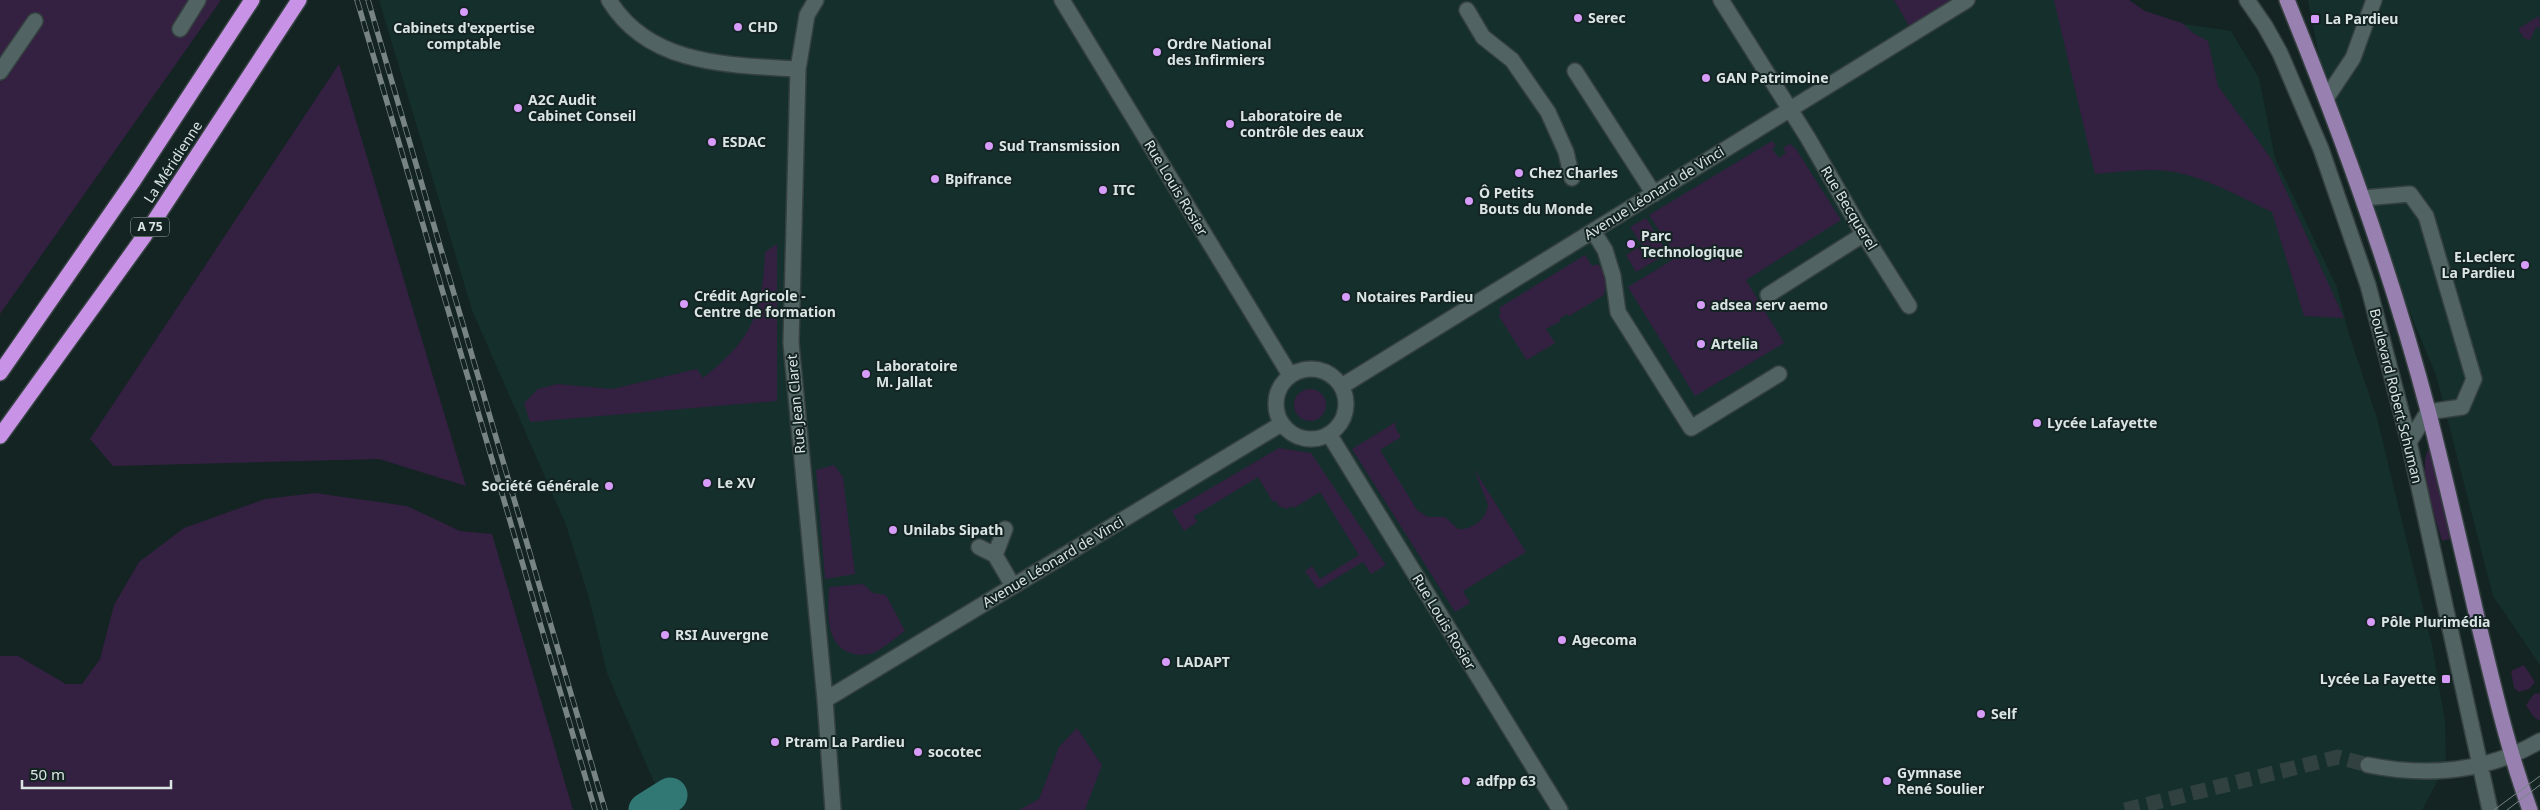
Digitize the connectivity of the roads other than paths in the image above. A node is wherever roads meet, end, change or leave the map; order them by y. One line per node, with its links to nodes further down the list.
1 (198, 0): 14 (street)
2 (252, 0): 27 (highway, La Méridienne / A 75)
3 (609, 0): 15 (street)
4 (816, 0): 15 (street, Rue Jean Claret)
5 (1062, 0): 29 (street, Rue Louis Rosier)
6 (1721, 0): 19 (street, Rue Becquerel)
7 (1967, 0): 19 (street, Avenue Léonard de Vinci)
8 (2247, 0): 35 (street, Boulevard Robert Schuman)
9 (2287, 0): 18 (main road, Boulevard Robert Schuman)
10 (2374, 0): 18 (street)
11 (295, 6): 34 (highway, La Méridienne / A 75)
12 (1468, 10): 20 (street)
13 (35, 21): 17 (street)
14 (180, 29)
15 (798, 69): 40 (street, Rue Jean Claret)
16 (1575, 71): 21 (street)
17 (0, 72)
18 (2326, 97): 22 (main road, Boulevard Robert Schuman)
19 (1790, 110): 21 (street, Avenue Léonard de Vinci); 24 (street, Rue Becquerel)
20 (1572, 178)
21 (1654, 194): 23 (street, Avenue Léonard de Vinci)
22 (2363, 198): 31 (main road, Boulevard Robert Schuman); 31 (street)
23 (1593, 230): 28 (street); 30 (street, Avenue Léonard de Vinci)
24 (1864, 234): 25 (street); 26 (street, Rue Becquerel)
25 (1768, 295)
26 (1909, 306)
27 (0, 373)
28 (1779, 374)
29 (1290, 375): 30 (street); 32 (street)
30 (1342, 386): 33 (street)
31 (2428, 412): 35 (street); 42 (main road, Boulevard Robert Schuman)
32 (1281, 424): 33 (street); 39 (street, Avenue Léonard de Vinci)
33 (1330, 434): 46 (street, Rue Louis Rosier)
34 (0, 436)
35 (2409, 442): 44 (street, Boulevard Robert Schuman)
36 (1006, 529): 38 (street)
37 (979, 547): 38 (street)
38 (995, 556): 39 (street)
39 (1013, 586): 40 (street, Avenue Léonard de Vinci)
40 (825, 700): 45 (street, Rue Jean Claret)
41 (2540, 741): 42 (street)
42 (2511, 756): 44 (street); 48 (main road, Boulevard Robert Schuman)
43 (2368, 765): 44 (street)
44 (2481, 766): 47 (street, Boulevard Robert Schuman)
45 (833, 810)
46 (1560, 810)
47 (2490, 810)
48 (2530, 810)

